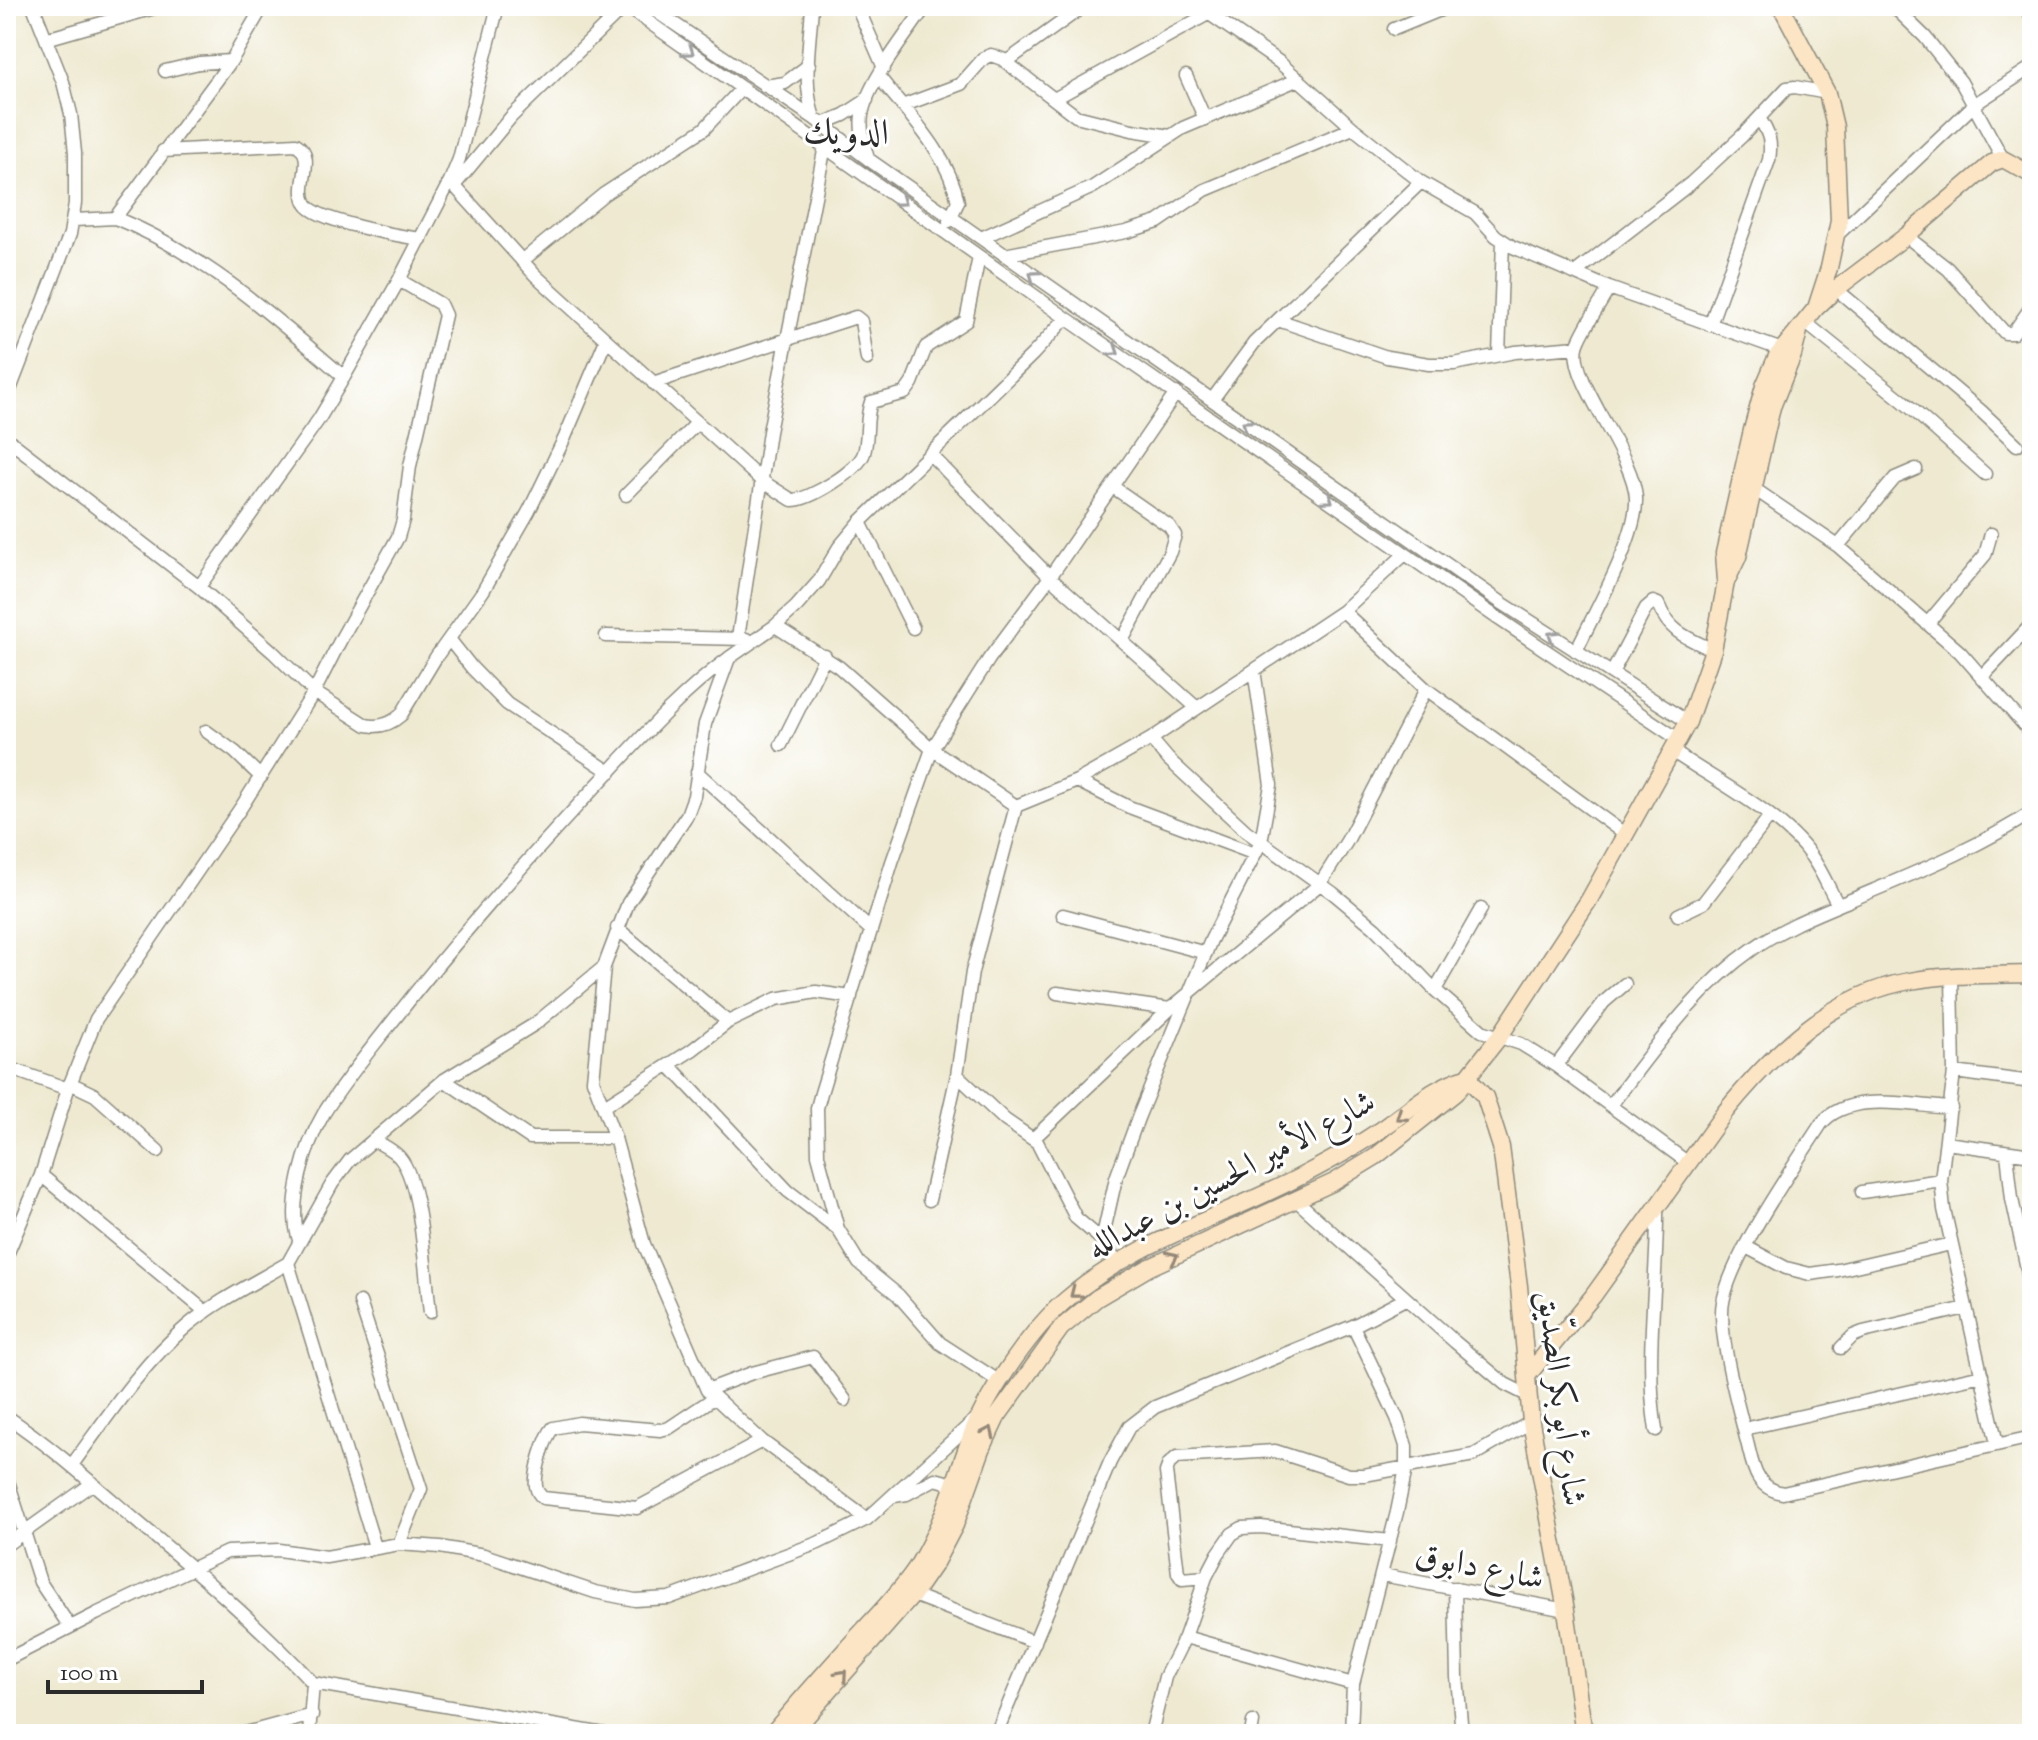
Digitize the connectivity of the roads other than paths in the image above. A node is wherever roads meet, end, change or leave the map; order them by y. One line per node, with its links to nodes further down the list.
1 (33, 6): 18 (street)
2 (161, 6): 18 (street)
3 (263, 6): 19 (street)
4 (498, 6): 47 (street)
5 (626, 6): 26 (street, one-way to 26); 47 (street)
6 (648, 6): 21 (street)
7 (812, 6): 22 (street)
8 (857, 6): 25 (street)
9 (926, 6): 25 (street)
10 (1084, 6): 20 (street)
11 (1450, 6): 17 (street)
12 (1781, 6): 31 (street)
13 (1893, 6): 34 (street)
14 (2026, 6): 16 (street)
15 (1207, 9): 28 (street); 32 (street)
16 (2032, 18)
17 (1394, 29)
18 (46, 39): 50 (street)
19 (231, 61): 24 (street); 42 (street)
20 (1006, 62): 32 (street); 35 (street)
21 (733, 64): 26 (street); 29 (street)
22 (809, 65): 29 (street); 38 (street)
23 (2032, 67): 34 (street)
24 (165, 71)
25 (882, 72): 33 (street); 35 (street)
26 (724, 75): 30 (street)
27 (1186, 76): 37 (street)
28 (1299, 79): 37 (street); 39 (street)
29 (765, 86): 38 (street)
30 (742, 88): 41 (street); 59 (street)
31 (1827, 93): 36 (street); 52 (street)
32 (1054, 99): 40 (street)
33 (867, 100): 38 (street); 43 (street)
34 (1975, 104): 44 (street); 52 (street)
35 (902, 106): 48 (street)
36 (1759, 118): 60 (street); 68 (street)
37 (1205, 119): 40 (street)
38 (818, 121): 43 (street)
39 (1353, 128): 46 (street); 57 (street)
40 (1170, 136): 54 (street)
41 (825, 146): 51 (street, one-way to 51); 70 (street)
42 (163, 151): 49 (street); 55 (street)
43 (868, 159): 48 (street)
44 (2003, 159): 45 (street); 53 (street, شارع الأمير الحسين بن عبدالله)
45 (2032, 175)
46 (1421, 182): 56 (street); 67 (street)
47 (452, 184): 55 (street); 59 (street)
48 (952, 217): 51 (street); 54 (street)
49 (115, 218): 50 (street); 76 (street)
50 (74, 220): 79 (street)
51 (943, 231): 58 (street)
52 (1836, 236): 65 (street)
53 (1906, 236): 63 (street, شارع الأمير الحسين بن عبدالله); 64 (street)
54 (981, 238): 57 (street)
55 (421, 239): 61 (street)
56 (1503, 241): 60 (street); 74 (street)
57 (1004, 255): 80 (street, one-way to 57)
58 (979, 257): 66 (street); 87 (street)
59 (522, 261): 71 (street)
60 (1576, 272): 62 (street)
61 (399, 280): 76 (street); 116 (street)
62 (1609, 288): 68 (street); 72 (street)
63 (1836, 289): 65 (street, شارع الأمير الحسين بن عبدالله); 83 (street)
64 (2032, 306)
65 (1816, 308): 69 (street, شارع الأمير الحسين بن عبدالله)
66 (1066, 318): 78 (street, one-way to 78); 84 (street)
67 (1278, 320): 74 (street); 80 (street)
68 (1710, 325): 73 (street)
69 (1802, 327): 73 (street, شارع الأمير الحسين بن عبدالله); 86 (street)
70 (789, 336): 75 (street); 77 (street); 87 (street)
71 (606, 340): 77 (street); 105 (street)
72 (1577, 347): 74 (street); 109 (street)
73 (1788, 352): 88 (street, شارع الأمير الحسين بن عبدالله)
74 (1499, 355)
75 (867, 359)
76 (344, 377): 97 (street)
77 (653, 383): 81 (street)
78 (1176, 393): 89 (street); 92 (street, one-way to 92)
79 (6, 400)
80 (1212, 400): 92 (street, one-way to 80)
81 (697, 423): 87 (street); 90 (street)
82 (6, 438): 97 (street)
83 (2017, 445)
84 (930, 454): 91 (street); 96 (street)
85 (1916, 469): 94 (street)
86 (1985, 474)
87 (762, 481): 104 (street)
88 (1747, 483): 94 (street); 108 (street, شارع الأمير الحسين بن عبدالله)
89 (1113, 487): 96 (street); 107 (street)
90 (626, 495)
91 (860, 522): 101 (street); 102 (street)
92 (1376, 525): 95 (street); 109 (street, one-way to 92)
93 (1991, 534): 99 (street)
94 (1838, 546): 99 (street)
95 (1405, 554): 98 (street); 123 (street)
96 (1050, 577): 107 (street); 124 (street)
97 (199, 587): 116 (street)
98 (1343, 611): 112 (street); 115 (street)
99 (1927, 624): 114 (street)
100 (2032, 624): 114 (street)
101 (775, 626): 106 (street); 110 (street)
102 (913, 628)
103 (606, 636): 104 (street)
104 (738, 638): 106 (street)
105 (449, 639): 116 (street); 125 (street)
106 (755, 639): 111 (street)
107 (1122, 641): 117 (street)
108 (1713, 650): 113 (street); 118 (street, شارع الأمير الحسين بن عبدالله)
109 (1576, 651): 113 (street)
110 (825, 656): 122 (street); 124 (street)
111 (729, 658): 125 (street); 126 (street)
112 (1254, 670): 117 (street); 133 (street)
113 (1612, 673): 118 (street)
114 (1983, 676): 120 (street)
115 (1426, 689): 132 (street); 134 (street)
116 (314, 692): 127 (street)
117 (1197, 708): 121 (street)
118 (1688, 722): 123 (street, شارع الأمير الحسين بن عبدالله)
119 (206, 731): 127 (street)
120 (2032, 734)
121 (1151, 739): 128 (street); 133 (street)
122 (781, 745)
123 (1675, 745): 131 (street); 132 (street, شارع الأمير الحسين بن عبدالله)
124 (932, 749): 129 (street); 140 (street)
125 (610, 772): 183 (street)
126 (697, 772): 139 (street); 140 (street)
127 (261, 777): 162 (street)
128 (1077, 781): 129 (street); 133 (street)
129 (1016, 806): 158 (street)
130 (2032, 812): 135 (street)
131 (1770, 816): 135 (street); 138 (street)
132 (1626, 835): 152 (street, شارع الأمير الحسين بن عبدالله)
133 (1258, 848): 134 (street); 141 (street)
134 (1320, 884): 146 (street); 148 (street)
135 (1838, 905): 163 (street)
136 (1481, 909): 146 (street)
137 (1063, 915): 141 (street)
138 (1678, 915)
139 (617, 928): 142 (street); 151 (street)
140 (871, 930): 149 (street)
141 (1206, 953): 148 (street)
142 (604, 967): 160 (street); 164 (street)
143 (2032, 974): 144 (street)
144 (1952, 977): 157 (street); 175 (street)
145 (1625, 984): 155 (street)
146 (1435, 990): 152 (street)
147 (1057, 993): 150 (street)
148 (1190, 994): 150 (street); 184 (street)
149 (851, 997): 151 (street); 182 (street)
150 (1170, 1009): 169 (street)
151 (728, 1022): 154 (street)
152 (1500, 1036): 153 (street, شارع الأمير الحسين بن عبدالله); 155 (street)
153 (1487, 1051): 159 (street, شارع الأمير الحسين بن عبدالله); 166 (street)
154 (669, 1065): 164 (street); 182 (street)
155 (1556, 1066): 163 (street)
156 (6, 1067): 162 (street)
157 (1954, 1072): 161 (street); 165 (street)
158 (957, 1075): 169 (street); 179 (street)
159 (1467, 1077): 166 (street, شارع أبو بكر الصدّيق); 167 (street, شارع الأمير الحسين بن عبدالله); 189 (street, شارع الأمير الحسين بن عبدالله, one-way to 189)
160 (444, 1080): 168 (street); 170 (street)
161 (2032, 1082)
162 (69, 1086): 172 (street); 176 (street)
163 (1611, 1105): 175 (street)
164 (604, 1106): 168 (street)
165 (1951, 1108): 171 (street); 186 (street)
166 (1491, 1112): 167 (street); 199 (street, شارع أبو بكر الصدّيق)
167 (1422, 1122): 180 (street, شارع الأمير الحسين بن عبدالله)
168 (615, 1138): 202 (street)
169 (1034, 1138): 184 (street)
170 (374, 1140): 183 (street); 195 (street)
171 (1946, 1143): 173 (street); 177 (street)
172 (158, 1151)
173 (2007, 1153): 174 (street); 190 (street)
174 (2032, 1155)
175 (1687, 1162): 181 (street)
176 (41, 1175): 187 (street); 194 (street)
177 (1941, 1180): 178 (street); 185 (street)
178 (1862, 1192)
179 (929, 1200)
180 (1296, 1200): 191 (street); 198 (street, شارع الأمير الحسين بن عبدالله, one-way to 180)
181 (1657, 1203): 199 (street); 209 (street)
182 (838, 1229): 201 (street)
183 (299, 1240): 188 (street)
184 (1102, 1240): 189 (street)
185 (1951, 1244): 186 (street); 193 (street)
186 (1746, 1247): 208 (street)
187 (6, 1257)
188 (288, 1263): 194 (street); 225 (street)
189 (1117, 1263): 198 (street, شارع الأمير الحسين بن عبدالله, one-way to 198)
190 (2032, 1292)
191 (1405, 1299): 196 (street); 203 (street)
192 (360, 1302): 223 (street)
193 (1966, 1308): 197 (street); 200 (street)
194 (206, 1312): 213 (street)
195 (430, 1312)
196 (1353, 1326): 214 (street); 234 (street)
197 (1841, 1348)
198 (1028, 1357): 201 (street, شارع الأمير الحسين بن عبدالله); 220 (street, شارع الأمير الحسين بن عبدالله, one-way to 198)
199 (1528, 1375): 203 (street, شارع أبو بكر الصدّيق)
200 (1982, 1375): 208 (street); 212 (street)
201 (1000, 1382): 205 (street, شارع الأمير الحسين بن عبدالله)
202 (710, 1394): 204 (street); 211 (street); 211 (street)
203 (1529, 1396): 207 (street, شارع أبو بكر الصدّيق)
204 (845, 1400)
205 (981, 1414): 217 (street, شارع الأمير الحسين بن عبدالله); 218 (street)
206 (6, 1416): 213 (street)
207 (1531, 1422): 214 (street); 231 (street, شارع أبو بكر الصدّيق)
208 (1744, 1429): 212 (street)
209 (1656, 1430)
210 (2032, 1437): 212 (street)
211 (762, 1441): 219 (street)
212 (1997, 1444)
213 (72, 1465): 216 (street)
214 (1406, 1468): 222 (street); 228 (street)
215 (6, 1475): 221 (street)
216 (93, 1483): 221 (street); 226 (street)
217 (953, 1492): 218 (street); 220 (street, شارع الأمير الحسين بن عبدالله)
218 (894, 1496): 219 (street)
219 (867, 1519): 223 (street)
220 (944, 1530): 230 (street, شارع الأمير الحسين بن عبدالله); 244 (street, شارع الأمير الحسين بن عبدالله)
221 (25, 1531): 224 (street); 232 (street)
222 (1390, 1541): 227 (street); 228 (street)
223 (399, 1544): 225 (street)
224 (6, 1545)
225 (375, 1547): 226 (street)
226 (194, 1568): 232 (street); 236 (street)
227 (1382, 1575): 229 (street, شارع دابوق); 237 (street)
228 (1206, 1577): 233 (street)
229 (1455, 1588): 231 (street, شارع دابوق); 249 (street)
230 (913, 1595): 234 (street); 245 (street, شارع الأمير الحسين بن عبدالله, one-way to 230)
231 (1566, 1610): 250 (street, شارع أبو بكر الصدّيق)
232 (70, 1627): 235 (street)
233 (1185, 1637): 237 (street); 247 (street)
234 (1035, 1642): 246 (street)
235 (6, 1660)
236 (313, 1683): 238 (street); 239 (street)
237 (1353, 1684): 248 (street)
238 (312, 1715): 240 (street); 241 (street)
239 (530, 1720): 242 (street); 243 (street)
240 (313, 1733)
241 (242, 1734)
242 (523, 1734)
243 (604, 1734)
244 (772, 1734)
245 (791, 1734)
246 (996, 1734)
247 (1151, 1734)
248 (1351, 1734)
249 (1462, 1734)
250 (1584, 1734)

